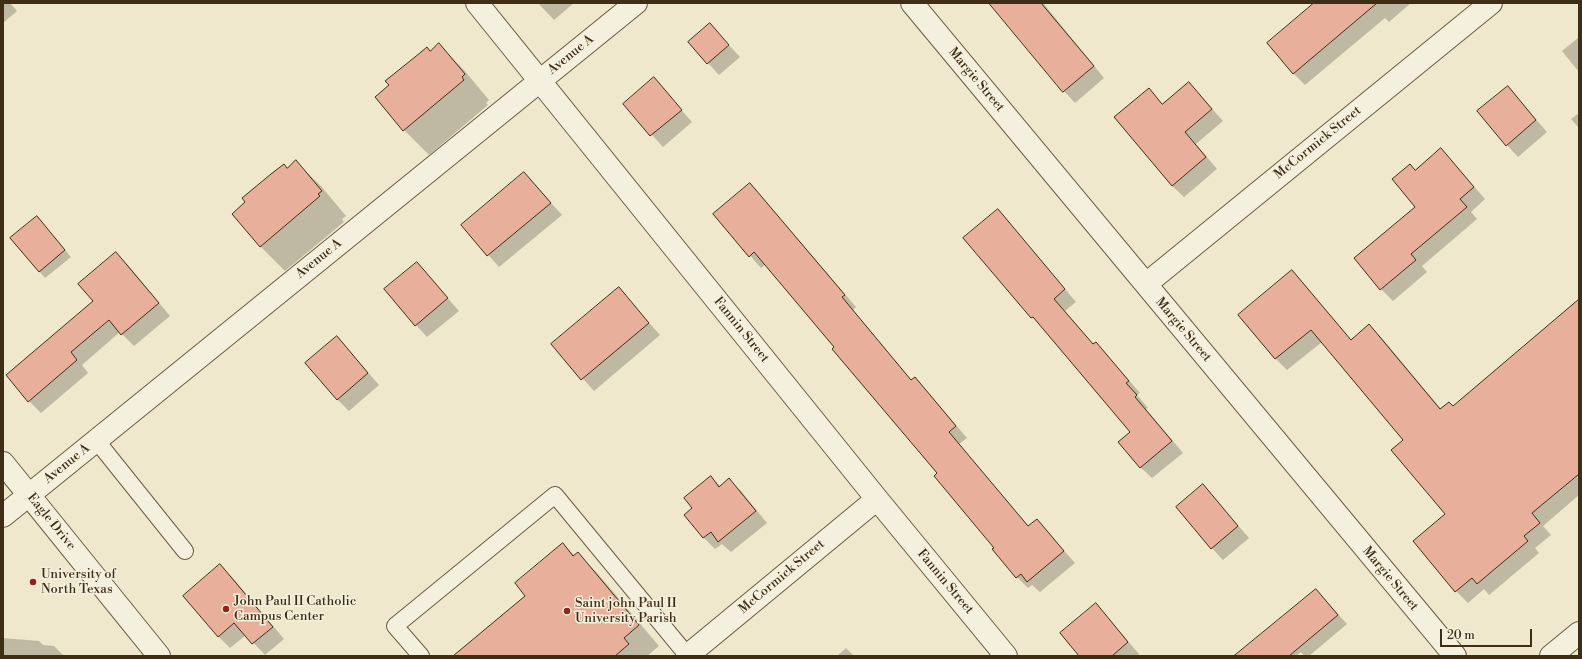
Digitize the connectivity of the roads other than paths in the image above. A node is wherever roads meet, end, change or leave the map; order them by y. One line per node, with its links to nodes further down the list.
1 (477, 3): 5 (street, Fannin Street)
2 (636, 3): 5 (street, Avenue A)
3 (912, 3): 6 (street, Margie Street)
4 (1491, 3): 6 (street, McCormick Street)
5 (539, 81): 7 (street, Avenue A); 10 (street, Fannin Street)
6 (1146, 284): 18 (street, Margie Street)
7 (96, 440): 9 (street, Avenue A); 12 (lane)
8 (3, 463): 9 (street, Eagle Drive)
9 (29, 495): 11 (street, Avenue A); 14 (street, Eagle Drive)
10 (877, 499): 16 (street, McCormick Street); 17 (street, Fannin Street)
11 (3, 516)
12 (185, 551)
13 (1579, 633): 19 (street)
14 (159, 656)
15 (421, 656): 16 (lane)
16 (687, 656)
17 (1006, 656)
18 (1454, 656)
19 (1551, 656)

